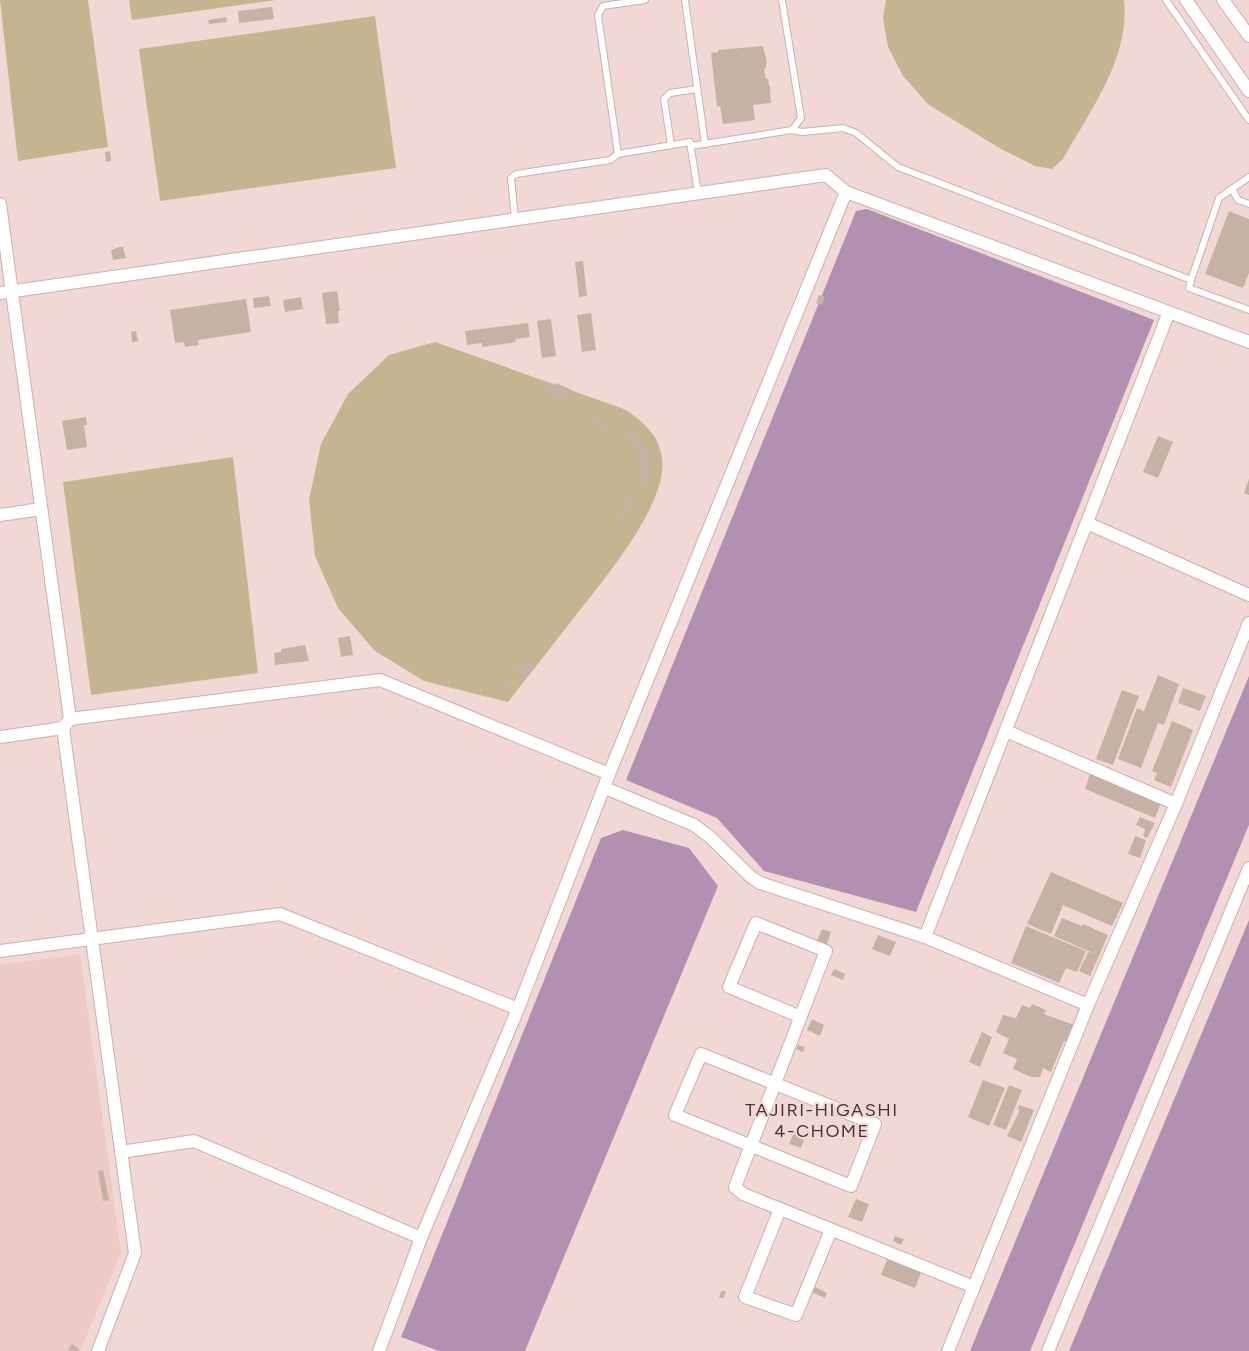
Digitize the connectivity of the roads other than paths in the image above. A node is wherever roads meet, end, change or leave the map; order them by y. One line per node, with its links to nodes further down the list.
1 (645, 0): 15 (lane)
2 (685, 0): 8 (lane)
3 (782, 0): 11 (lane)
4 (1166, 0): 10 (lane)
5 (1186, 0): 9 (street)
6 (1223, 0): 7 (street)
7 (1249, 36)
8 (697, 89): 12 (lane); 13 (lane)
9 (1249, 91)
10 (1249, 120)
11 (792, 130): 12 (lane); 23 (lane)
12 (705, 144): 14 (lane)
13 (671, 145): 14 (lane); 15 (lane)
14 (691, 146): 19 (lane)
15 (618, 154): 22 (lane)
16 (1249, 177): 17 (lane)
17 (1232, 189): 21 (lane); 23 (lane)
18 (846, 192): 19 (street); 26 (street); 36 (street)
19 (698, 193): 22 (street)
20 (0, 204): 24 (street)
21 (1249, 204)
22 (515, 219): 24 (street)
23 (1191, 280): 25 (lane)
24 (6, 293): 28 (street)
25 (1249, 309)
26 (1169, 312): 27 (street); 30 (street)
27 (1249, 342)
28 (41, 509): 29 (street); 33 (street)
29 (0, 515)
30 (1087, 523): 31 (street); 34 (street)
31 (1249, 595)
32 (1249, 623): 38 (street)
33 (66, 724): 35 (street); 36 (street); 41 (street)
34 (1006, 731): 38 (street); 40 (street)
35 (0, 737)
36 (609, 774): 37 (street)
37 (604, 788): 40 (street); 44 (street)
38 (1176, 804): 43 (street)
39 (1249, 868): 56 (street)
40 (925, 937): 43 (street)
41 (92, 938): 42 (street); 44 (street); 48 (street)
42 (0, 951)
43 (1088, 1005): 52 (street)
44 (518, 1009): 51 (street)
45 (801, 1017): 45 (street); 46 (street)
46 (775, 1084): 47 (street); 47 (street); 47 (street)
47 (750, 1147): 49 (street)
48 (121, 1152): 51 (street); 53 (street)
49 (780, 1209): 50 (street); 50 (street)
50 (831, 1230): 52 (street)
51 (421, 1238): 54 (street)
52 (974, 1287): 55 (street)
53 (98, 1351)
54 (379, 1351)
55 (948, 1351)
56 (1048, 1351)

